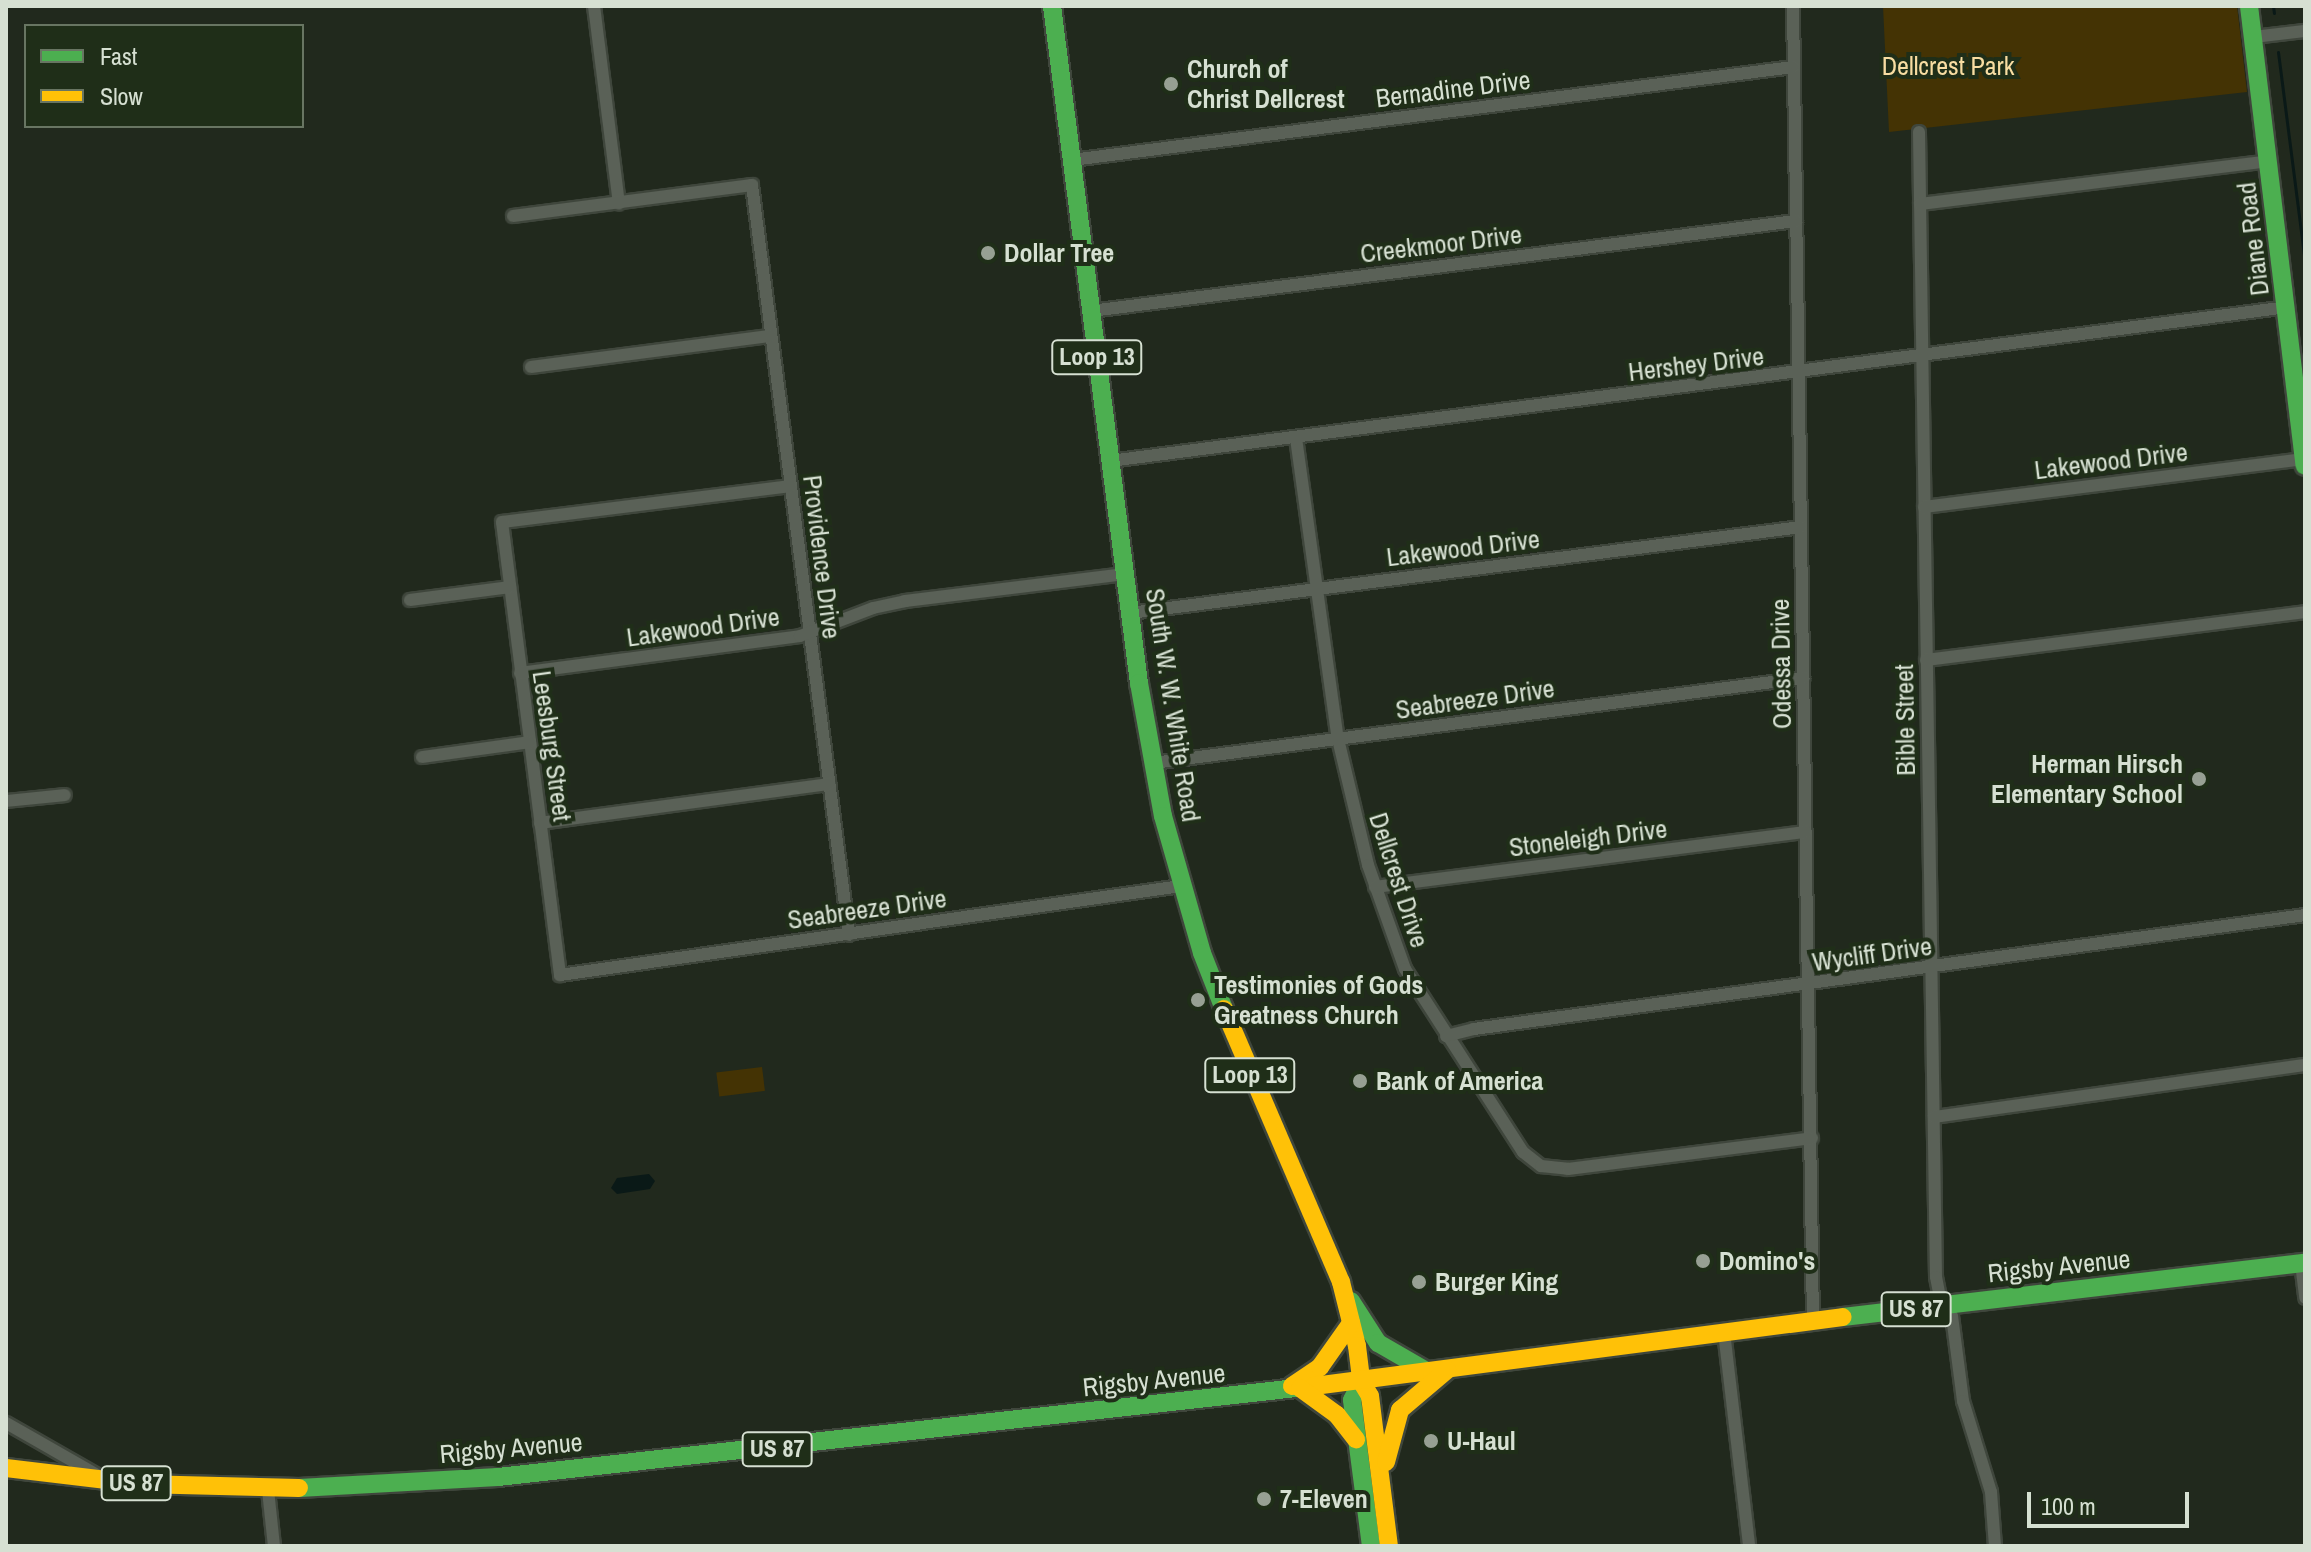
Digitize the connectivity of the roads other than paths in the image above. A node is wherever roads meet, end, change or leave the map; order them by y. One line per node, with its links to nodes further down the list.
1 (594, 6): 11 (street)
2 (1052, 6): 9 (main road, South W. W. White Road / Loop 13)
3 (1793, 6): 7 (street, Odessa Drive)
4 (2249, 6): 6 (main road, Diane Road)
5 (2305, 31): 6 (street)
6 (2253, 37): 10 (main road, Diane Road)
7 (1793, 67): 9 (street, Bernadine Drive); 14 (street, Odessa Drive)
8 (1919, 132): 12 (street, Bible Street)
9 (1072, 160): 16 (main road, South W. W. White Road / Loop 13)
10 (2269, 161): 12 (street); 15 (main road, Diane Road)
11 (619, 203): 13 (street); 17 (street, Providence Drive)
12 (1920, 204): 18 (street, Bible Street)
13 (513, 216)
14 (1796, 221): 16 (street, Creekmoor Drive); 20 (street, Odessa Drive)
15 (2287, 307): 18 (street, Hershey Drive); 21 (main road, Diane Road)
16 (1091, 311): 24 (main road, South W. W. White Road / Loop 13)
17 (771, 336): 19 (street); 26 (street, Providence Drive)
18 (1922, 356): 20 (street, Hershey Drive); 27 (street, Bible Street)
19 (531, 367)
20 (1798, 373): 22 (street, Hershey Drive); 28 (street, Odessa Drive)
21 (2301, 399): 23 (main road, Diane Road)
22 (1296, 438): 24 (street, Hershey Drive); 31 (street, Dellcrest Drive)
23 (2304, 459): 25 (main road, Diane Road); 27 (street, Lakewood Drive)
24 (1110, 461): 29 (main road, South W. W. White Road / Loop 13)
25 (2305, 466)
26 (791, 486): 30 (street, Leesburg Street); 35 (street, Providence Drive)
27 (1924, 507): 36 (street, Bible Street)
28 (1801, 527): 31 (street, Lakewood Drive); 38 (street, Odessa Drive)
29 (1125, 574): 34 (main road, South W. W. White Road / Loop 13); 35 (street, Lakewood Drive)
30 (510, 587): 32 (street); 37 (street, Leesburg Street)
31 (1316, 589): 34 (street, Lakewood Drive); 39 (street, Dellcrest Drive)
32 (410, 600)
33 (2305, 612): 36 (street)
34 (1130, 613): 42 (main road, South W. W. White Road / Loop 13)
35 (809, 633): 37 (street, Lakewood Drive); 43 (street, Providence Drive)
36 (1926, 660): 52 (street, Bible Street)
37 (520, 673): 40 (street, Leesburg Street)
38 (1803, 678): 39 (street, Seabreeze Drive); 47 (street, Odessa Drive)
39 (1338, 739): 42 (street, Seabreeze Drive); 49 (street, Dellcrest Drive)
40 (530, 742): 41 (street); 46 (street, Leesburg Street)
41 (422, 757)
42 (1153, 763): 48 (main road, South W. W. White Road / Loop 13)
43 (829, 784): 46 (street); 51 (street, Providence Drive)
44 (65, 795): 45 (street)
45 (6, 801)
46 (540, 823): 53 (street, Leesburg Street)
47 (1806, 832): 49 (street, Stoneleigh Drive); 54 (street, Odessa Drive)
48 (1181, 886): 51 (street, Seabreeze Drive); 60 (main road, South W. W. White Road / Loop 13)
49 (1375, 887): 55 (street, Dellcrest Drive)
50 (2305, 915): 52 (street, Wycliff Drive)
51 (849, 935): 53 (street, Seabreeze Drive)
52 (1931, 968): 54 (street, Wycliff Drive); 57 (street, Bible Street)
53 (560, 975)
54 (1808, 985): 55 (street, Wycliff Drive); 58 (street, Odessa Drive)
55 (1446, 1036): 58 (street, Dellcrest Drive)
56 (2305, 1065): 57 (street)
57 (1934, 1117): 62 (street, Bible Street)
58 (1812, 1138): 63 (street, Odessa Drive)
59 (2303, 1263): 61 (street); 62 (main road, Rigsby Avenue / US 87)
60 (1344, 1291): 64 (main road, South W. W. White Road / Loop 13); 67 (main road)
61 (2305, 1298)
62 (1947, 1305): 63 (main road, Rigsby Avenue / US 87); 81 (street, Bible Street)
63 (1813, 1320): 65 (main road, Rigsby Avenue / US 87)
64 (1351, 1323): 68 (main road, South W. W. White Road / Loop 13); 69 (main road)
65 (1724, 1332): 66 (main road, Rigsby Avenue / US 87); 80 (street)
66 (1448, 1369): 67 (main road, Rigsby Avenue / US 87); 74 (main road)
67 (1428, 1372): 68 (main road, Rigsby Avenue / US 87)
68 (1361, 1381): 69 (main road, Rigsby Avenue / US 87); 71 (main road, South W. W. White Road / Loop 13); 74 (main road, South W. W. White Road / Loop 13)
69 (1292, 1389): 71 (main road); 76 (main road, Rigsby Avenue / US 87)
70 (6, 1423): 75 (street)
71 (1357, 1441): 72 (main road, South W. W. White Road / Loop 13)
72 (1360, 1466): 74 (main road); 78 (main road, South W. W. White Road / Loop 13)
73 (6, 1468): 75 (main road, Rigsby Avenue / US 87)
74 (1382, 1473): 79 (main road, South W. W. White Road / Loop 13)
75 (105, 1480): 76 (main road, Rigsby Avenue / US 87)
76 (268, 1490): 77 (street)
77 (274, 1546)
78 (1371, 1546)
79 (1389, 1546)
80 (1749, 1546)
81 (1995, 1546)

